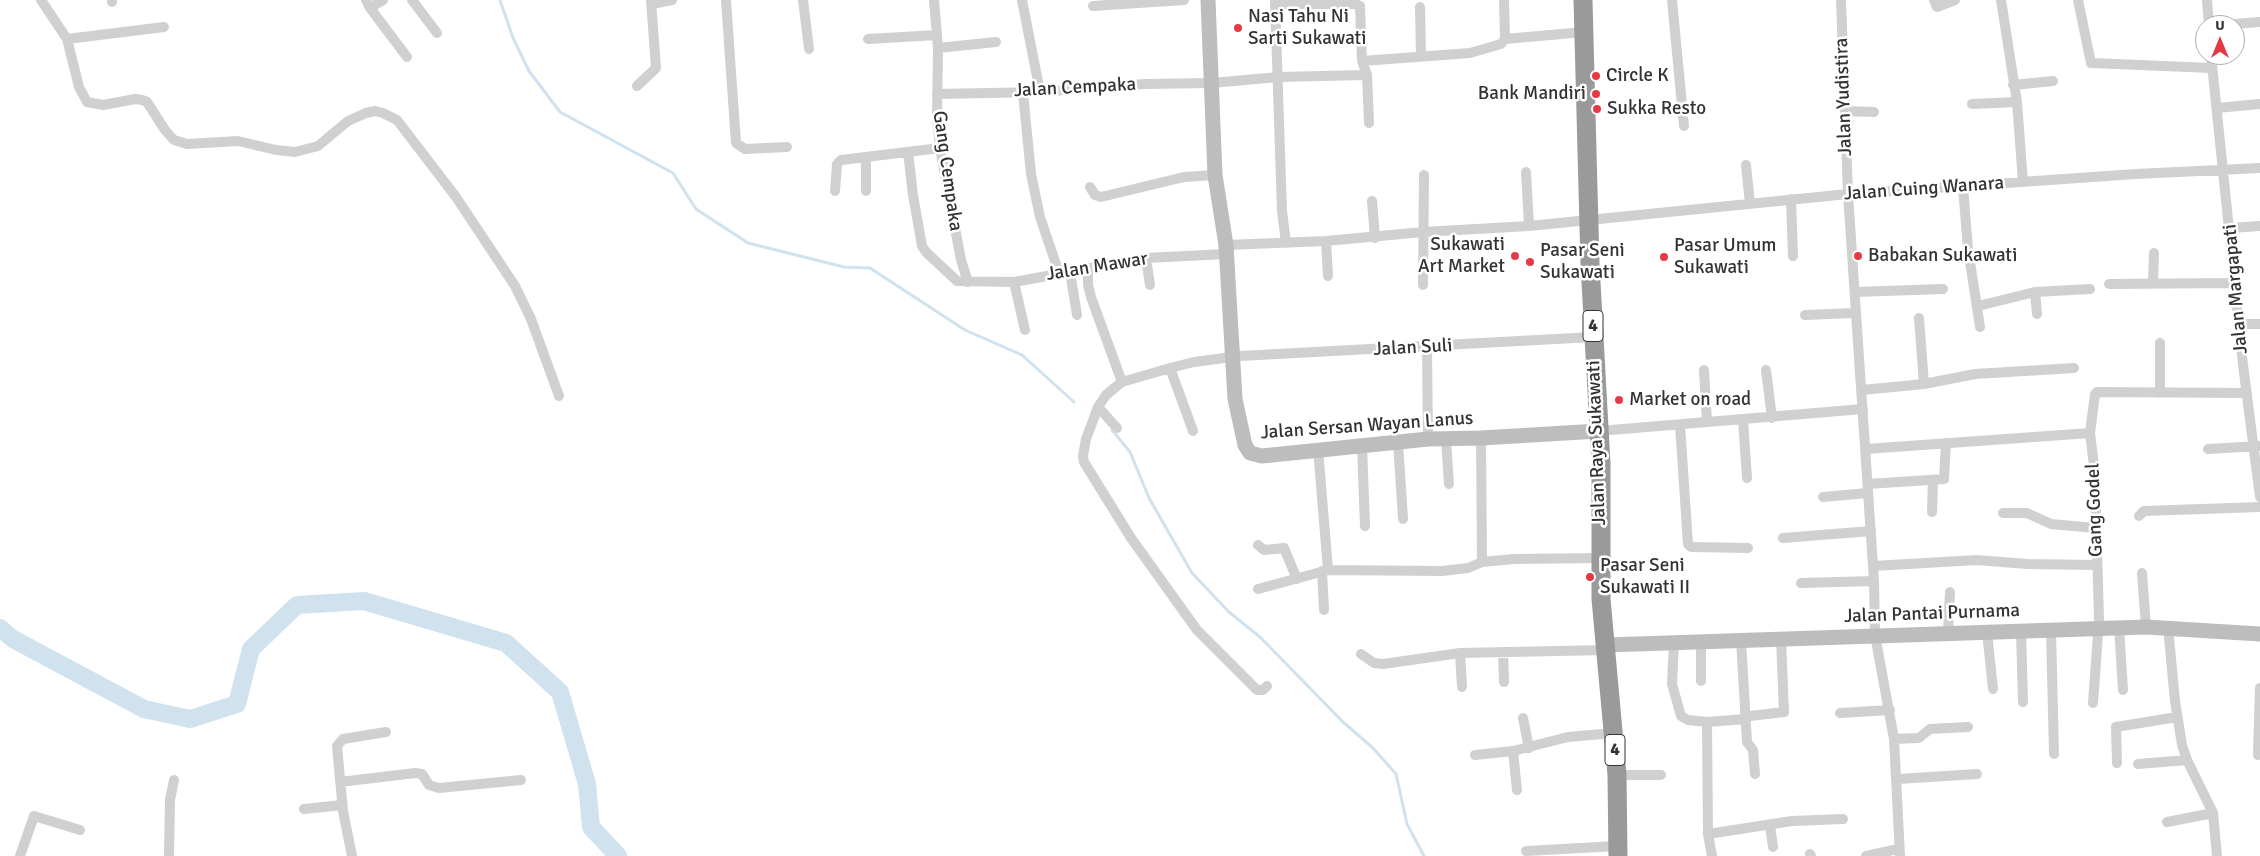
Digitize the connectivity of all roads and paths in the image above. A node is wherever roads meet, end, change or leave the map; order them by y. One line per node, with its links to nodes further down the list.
1 (41, 0): 33 (street)
2 (382, 0): 23 (street)
3 (412, 0): 31 (street)
4 (672, 0): 20 (street)
5 (726, 0): 61 (street)
6 (802, 0): 38 (street)
7 (934, 0): 32 (street, Gang Cempaka)
8 (1022, 0): 51 (street)
9 (1184, 0): 24 (street)
10 (1208, 0): 47 (street, Jalan Sersan Wayan Lanus)
11 (1504, 0): 35 (street)
12 (1583, 0): 30 (highway, Jalan Raya Sukawati / 4)
13 (1672, 0): 60 (street)
14 (1841, 0): 57 (street, Jalan Yudistira)
15 (1934, 0): 16 (street)
16 (1955, 0)
17 (2001, 0): 48 (street)
18 (2078, 0): 43 (street)
19 (2207, 0): 26 (street)
20 (651, 2): 49 (street)
21 (1275, 2): 22 (street); 45 (street)
22 (1329, 2): 41 (street)
23 (368, 4): 40 (street)
24 (1092, 6)
25 (1420, 7): 39 (street)
26 (2208, 15)
27 (2260, 22): 28 (street)
28 (2245, 23)
29 (164, 28): 33 (street)
30 (1584, 32): 35 (street); 80 (highway, Jalan Raya Sukawati / 4)
31 (437, 33)
32 (937, 35): 34 (street); 37 (street, Gang Cempaka)
33 (67, 39): 129 (street)
34 (868, 39)
35 (1505, 39): 39 (street)
36 (996, 42): 37 (street)
37 (938, 48): 52 (street, Gang Cempaka)
38 (809, 49)
39 (1421, 56): 41 (street)
40 (407, 57)
41 (1362, 61): 44 (street)
42 (2212, 65): 43 (street, Jalan Margapati)
43 (2212, 68): 56 (street, Jalan Margapati)
44 (1367, 75): 45 (street, Jalan Cempaka); 59 (street)
45 (1278, 77): 47 (street, Jalan Cempaka); 87 (street)
46 (2052, 81): 48 (street)
47 (1212, 83): 51 (street, Jalan Cempaka); 69 (street, Jalan Sersan Wayan Lanus)
48 (2013, 85): 53 (street)
49 (637, 86)
50 (1023, 92): 51 (street, Jalan Cempaka); 52 (street, Jalan Cempaka); 93 (street)
51 (1040, 92)
52 (937, 94): 62 (street, Gang Cempaka)
53 (2017, 102): 54 (street); 71 (street)
54 (1972, 104)
55 (2260, 104): 56 (street)
56 (2217, 108): 67 (street, Jalan Margapati)
57 (1845, 111): 58 (street); 76 (street, Jalan Yudistira)
58 (1874, 112)
59 (1369, 123)
60 (1684, 126)
61 (787, 147)
62 (940, 148): 63 (street); 95 (street, Gang Cempaka)
63 (908, 152): 64 (street); 95 (street)
64 (866, 157): 74 (street); 75 (street)
65 (1746, 165): 79 (street)
66 (2260, 168): 67 (street, Jalan Cuing Wanara)
67 (2222, 171): 71 (street, Jalan Cuing Wanara); 83 (street, Jalan Margapati)
68 (1526, 172): 81 (street)
69 (1216, 175): 72 (street); 88 (street, Jalan Sersan Wayan Lanus)
70 (1424, 175): 84 (street)
71 (2023, 182): 73 (street, Jalan Cuing Wanara)
72 (1090, 186)
73 (1963, 187): 76 (street, Jalan Cuing Wanara); 106 (street)
74 (835, 191)
75 (866, 191)
76 (1848, 194): 77 (street, Jalan Cuing Wanara); 104 (street, Jalan Yudistira)
77 (1791, 199): 79 (street, Jalan Cuing Wanara); 90 (street)
78 (1372, 201): 85 (street)
79 (1750, 204): 80 (street, Jalan Cuing Wanara)
80 (1590, 220): 81 (street, Jalan Cuing Wanara); 116 (highway, Jalan Raya Sukawati / 4)
81 (1529, 226): 84 (street, Jalan Cuing Wanara)
82 (2260, 226): 83 (street)
83 (2230, 228): 97 (street, Jalan Margapati)
84 (1423, 232): 85 (street, Jalan Mawar); 101 (street)
85 (1375, 238): 86 (street, Jalan Mawar)
86 (1326, 241): 87 (street, Jalan Mawar); 94 (street)
87 (1286, 243): 88 (street, Jalan Mawar)
88 (1226, 250): 91 (street, Jalan Mawar); 119 (street, Jalan Sersan Wayan Lanus)
89 (2154, 253): 98 (street)
90 (1793, 256)
91 (1146, 258): 92 (street, Jalan Mawar); 100 (street)
92 (1088, 269): 93 (street, Jalan Mawar); 124 (street)
93 (1064, 273): 96 (street, Jalan Mawar); 109 (street)
94 (1328, 276)
95 (968, 282): 96 (street, Jalan Mawar)
96 (1014, 282): 115 (street)
97 (2235, 282): 98 (street); 112 (street, Jalan Margapati)
98 (2153, 283): 99 (street)
99 (2109, 284)
100 (1150, 285)
101 (1424, 285)
102 (1943, 289): 104 (street)
103 (2090, 289): 105 (street)
104 (1854, 292): 107 (street, Jalan Yudistira)
105 (2036, 292): 106 (street); 108 (street)
106 (1978, 306): 114 (street)
107 (1855, 313): 110 (street); 126 (street, Jalan Yudistira)
108 (2037, 314)
109 (1077, 315)
110 (1805, 315)
111 (1919, 318): 125 (street)
112 (2240, 324): 113 (street); 128 (street, Jalan Margapati)
113 (2260, 324)
114 (1980, 327)
115 (1025, 330)
116 (1594, 337): 118 (street, Jalan Suli); 138 (highway, Jalan Raya Sukawati / 4)
117 (2160, 343): 127 (street)
118 (1427, 347): 119 (street, Jalan Suli); 141 (street)
119 (1232, 357): 120 (street, Jalan Suli); 147 (street, Jalan Sersan Wayan Lanus)
120 (1170, 368): 124 (street, Jalan Suli); 137 (street)
121 (2074, 368): 125 (street)
122 (1704, 370): 134 (street)
123 (1766, 370): 132 (street)
124 (1122, 382): 130 (street)
125 (1924, 384): 126 (street)
126 (1862, 390): 131 (street, Jalan Yudistira)
127 (2160, 393): 128 (street); 139 (street, Gang Godel)
128 (2247, 393): 146 (street, Jalan Margapati)
129 (559, 396)
130 (1098, 407): 136 (street); 200 (street)
131 (1863, 408): 132 (street); 148 (street, Jalan Yudistira)
132 (1772, 418): 133 (street)
133 (1742, 420): 134 (street); 150 (street)
134 (1707, 422): 135 (street)
135 (1680, 425): 138 (street); 167 (street)
136 (1117, 428)
137 (1193, 431)
138 (1599, 431): 140 (street, Jalan Sersan Wayan Lanus); 168 (highway, Jalan Raya Sukawati / 4)
139 (2090, 433): 144 (street); 163 (street, Gang Godel)
140 (1481, 438): 142 (street, Jalan Sersan Wayan Lanus); 169 (street)
141 (1428, 439): 142 (street, Jalan Sersan Wayan Lanus); 143 (street, Jalan Sersan Wayan Lanus)
142 (1446, 440): 153 (street)
143 (1398, 442): 145 (street, Jalan Sersan Wayan Lanus); 161 (street)
144 (1946, 443): 148 (street); 152 (street)
145 (1362, 445): 147 (street, Jalan Sersan Wayan Lanus); 162 (street)
146 (2256, 446): 149 (street); 151 (street, Jalan Margapati)
147 (1318, 449): 172 (street)
148 (1866, 449): 154 (street, Jalan Yudistira)
149 (2208, 449)
150 (1747, 478)
151 (2259, 478): 156 (street, Jalan Margapati)
152 (1933, 480): 154 (street); 158 (street)
153 (1448, 484)
154 (1868, 488): 155 (street); 164 (street, Jalan Yudistira)
155 (1823, 497)
156 (2260, 497)
157 (2260, 507): 160 (street)
158 (1932, 512)
159 (2003, 513): 163 (street)
160 (2139, 516)
161 (1403, 519)
162 (1364, 526)
163 (2095, 528): 170 (street, Gang Godel)
164 (1871, 531): 165 (street); 171 (street, Jalan Yudistira)
165 (1783, 538)
166 (1258, 545): 174 (street)
167 (1748, 548)
168 (1600, 558): 169 (street); 194 (highway, Jalan Raya Sukawati / 4)
169 (1482, 562): 172 (street)
170 (2097, 565): 171 (street); 183 (street, Gang Godel)
171 (1873, 566): 175 (street, Jalan Yudistira)
172 (1325, 570): 174 (street); 179 (street)
173 (2142, 573): 180 (street)
174 (1297, 579): 177 (street)
175 (1874, 581): 176 (street); 189 (street, Jalan Yudistira)
176 (1802, 583)
177 (1258, 589)
178 (1950, 592): 187 (street)
179 (1324, 610)
180 (2146, 626): 181 (street, Jalan Pantai Purnama); 182 (street, Jalan Pantai Purnama)
181 (2119, 627): 183 (street, Jalan Pantai Purnama); 204 (street)
182 (2168, 627): 188 (street, Jalan Pantai Purnama); 209 (street)
183 (2097, 628): 184 (street, Jalan Pantai Purnama); 206 (street, Gang Godel)
184 (2051, 630): 185 (street, Jalan Pantai Purnama); 219 (street)
185 (2021, 631): 186 (street, Jalan Pantai Purnama); 205 (street)
186 (1987, 632): 187 (street, Jalan Pantai Purnama); 203 (street)
187 (1948, 633): 189 (street, Jalan Pantai Purnama)
188 (2260, 634)
189 (1875, 635): 190 (street, Jalan Pantai Purnama); 207 (street, Jalan Yudistira)
190 (1781, 639): 191 (street, Jalan Pantai Purnama); 211 (street)
191 (1742, 640): 192 (street, Jalan Pantai Purnama); 211 (street)
192 (1701, 642): 193 (street, Jalan Pantai Purnama); 198 (street)
193 (1674, 643): 194 (street, Jalan Pantai Purnama); 212 (street)
194 (1606, 648): 195 (street); 215 (highway, Jalan Raya Sukawati / 4)
195 (1503, 652): 196 (street); 199 (street)
196 (1460, 653): 197 (street); 201 (street)
197 (1361, 654)
198 (1701, 681)
199 (1504, 682)
200 (1267, 686)
201 (1462, 688)
202 (2260, 688): 221 (street)
203 (1993, 689)
204 (2123, 690)
205 (2023, 702)
206 (2092, 703)
207 (1890, 710): 208 (street); 216 (street, Jalan Yudistira)
208 (1840, 713)
209 (2177, 717): 222 (street); 223 (street)
210 (1523, 718): 217 (street)
211 (1745, 719): 212 (street); 226 (street)
212 (1707, 722): 241 (street)
213 (1968, 727): 216 (street)
214 (386, 732): 232 (street)
215 (1613, 733): 217 (street); 225 (highway, Jalan Raya Sukawati / 4)
216 (1894, 739): 229 (street, Jalan Yudistira)
217 (1529, 748): 218 (street)
218 (1513, 751): 220 (street); 233 (street)
219 (2054, 754)
220 (1475, 755)
221 (2258, 755)
222 (2187, 760): 224 (street); 236 (street)
223 (2117, 763)
224 (2138, 764)
225 (1617, 774): 228 (street); 244 (highway, Jalan Raya Sukawati / 4)
226 (1755, 774)
227 (1977, 774): 229 (street)
228 (1661, 775)
229 (1898, 779): 245 (street, Jalan Yudistira)
230 (174, 780): 247 (street)
231 (521, 780): 232 (street)
232 (340, 782): 234 (street)
233 (1517, 790)
234 (342, 805): 235 (street); 248 (street)
235 (304, 809)
236 (2213, 813): 238 (street); 251 (street)
237 (1843, 819): 239 (street)
238 (2167, 822)
239 (1770, 826): 241 (street); 242 (street)
240 (80, 830): 246 (street)
241 (1708, 834): 249 (street)
242 (1773, 847)
243 (1526, 851): 244 (street)
244 (1618, 851)
245 (1899, 853): 250 (street)
246 (20, 856)
247 (169, 856)
248 (352, 856)
249 (1712, 856)
250 (1866, 856)
251 (2217, 856)

